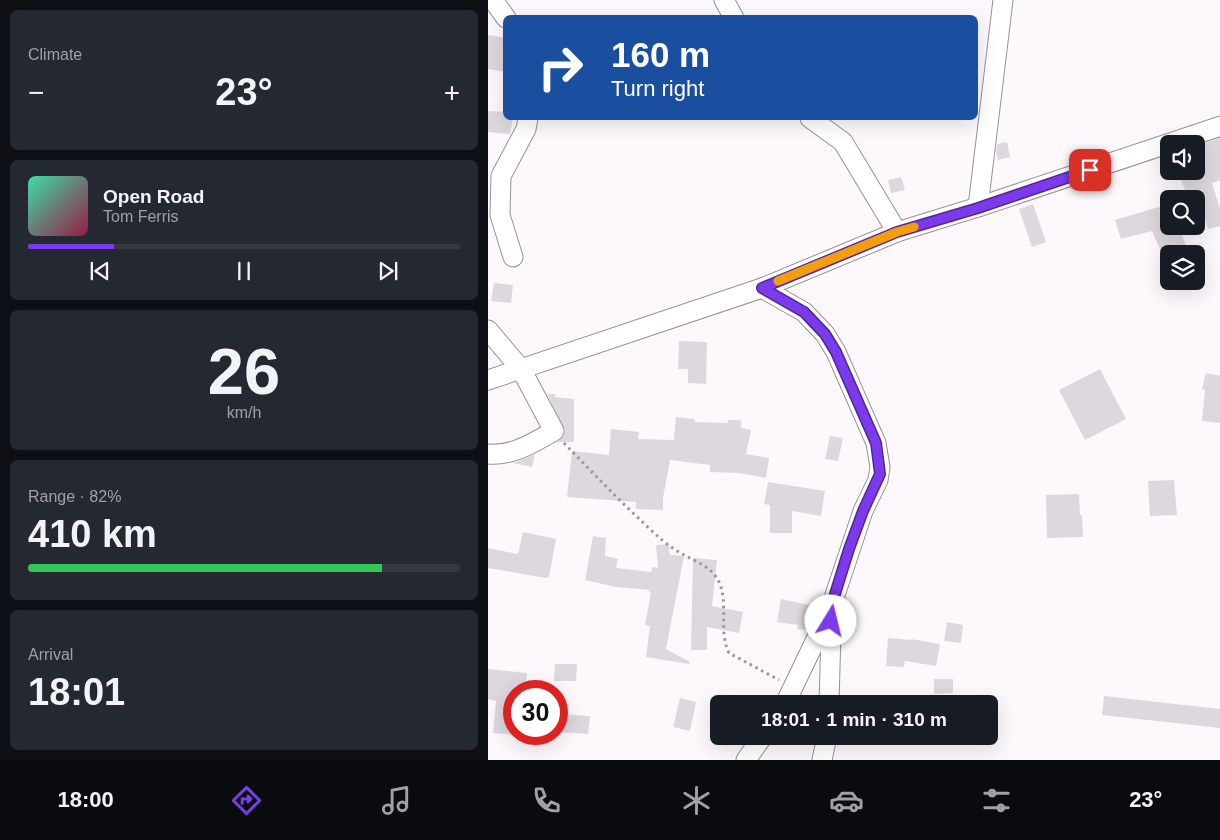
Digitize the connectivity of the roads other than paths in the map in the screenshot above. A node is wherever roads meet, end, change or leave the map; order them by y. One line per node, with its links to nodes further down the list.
1 (494, 0): 4 (street)
2 (724, 0): 5 (street)
3 (1003, 0): 9 (street)
4 (504, 15)
5 (732, 15)
6 (528, 120): 11 (street)
7 (813, 120): 10 (street)
8 (1220, 126): 9 (street)
9 (978, 208): 10 (street)
10 (897, 232): 12 (street)
11 (513, 257)
12 (762, 288): 14 (street); 17 (street)
13 (488, 330): 14 (street)
14 (521, 369): 15 (street); 16 (street)
15 (488, 380)
16 (488, 454)
17 (830, 610): 18 (street); 19 (street)
18 (789, 695)
19 (829, 695)
20 (757, 745): 22 (street)
21 (825, 745): 23 (street)
22 (746, 760)
23 (822, 760)

